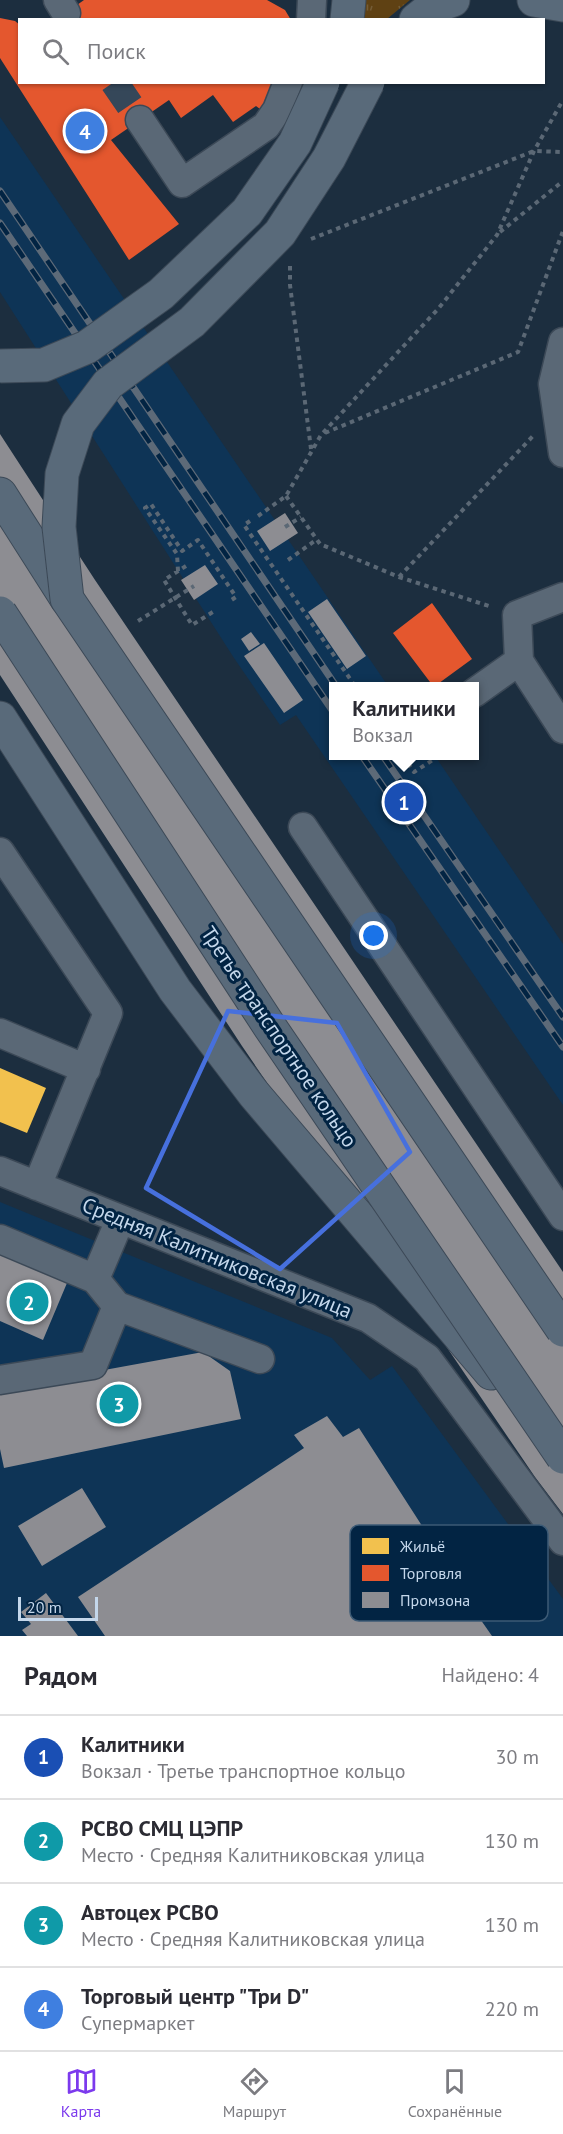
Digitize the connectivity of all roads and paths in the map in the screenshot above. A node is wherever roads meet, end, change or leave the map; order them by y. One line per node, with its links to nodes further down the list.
1 (312, 0): 6 (street)
2 (349, 0): 7 (main road)
3 (453, 0): 8 (main road)
4 (534, 0): 5 (main road)
5 (563, 5)
6 (310, 18)
7 (347, 18)
8 (418, 18)
9 (287, 84): 13 (street)
10 (322, 84): 22 (main road, bridge)
11 (367, 84): 45 (main road, bridge)
12 (563, 100): 14 (path)
13 (140, 120)
14 (534, 151): 15 (path); 18 (path); 19 (path)
15 (563, 152)
16 (563, 181): 18 (path)
17 (563, 231): 24 (path)
18 (497, 235): 24 (path)
19 (305, 241)
20 (290, 285): 25 (path)
21 (563, 342): 23 (street)
22 (0, 366)
23 (557, 410): 26 (street); 41 (path)
24 (321, 435): 25 (path)
25 (311, 450): 28 (path)
26 (563, 453)
27 (0, 494): 45 (main road)
28 (286, 496): 29 (path); 30 (path)
29 (258, 516)
30 (301, 517): 32 (path); 33 (path)
31 (250, 521): 39 (path)
32 (285, 527)
33 (316, 540): 36 (path); 41 (path)
34 (206, 553): 35 (path); 40 (path); 46 (path)
35 (200, 557)
36 (288, 560)
37 (281, 565): 39 (path)
38 (186, 566): 40 (path)
39 (274, 569): 52 (path)
40 (178, 571): 44 (path)
41 (399, 577): 49 (path)
42 (194, 586): 44 (path)
43 (563, 597): 49 (street)
44 (175, 598): 47 (path); 50 (path)
45 (67, 599): 69 (main road, bridge)
46 (230, 601)
47 (216, 610)
48 (0, 613): 72 (main road, Третье транспортное кольцо, bridge)
49 (518, 615): 51 (street)
50 (138, 621)
51 (519, 661): 53 (street); 55 (street)
52 (352, 682)
53 (479, 689)
54 (0, 718): 72 (main road, bridge)
55 (563, 729)
56 (406, 760): 57 (path)
57 (433, 760)
58 (303, 827): 64 (street)
59 (0, 852): 61 (street)
60 (0, 1033): 61 (street)
61 (86, 1069): 63 (street)
62 (0, 1171): 63 (street, Средняя Калитниковская улица)
63 (37, 1186): 65 (street, Средняя Калитниковская улица)
64 (563, 1216)
65 (120, 1220): 67 (street); 73 (street, Средняя Калитниковская улица)
66 (0, 1239): 67 (street)
67 (95, 1279): 68 (street)
68 (117, 1306): 70 (street); 71 (street)
69 (563, 1330)
70 (260, 1359)
71 (0, 1380)
72 (563, 1457)
73 (563, 1541)

